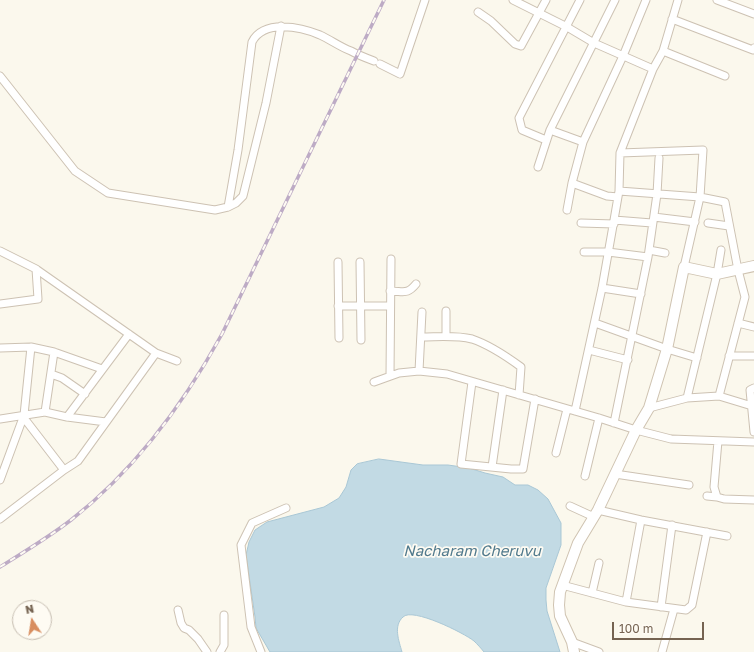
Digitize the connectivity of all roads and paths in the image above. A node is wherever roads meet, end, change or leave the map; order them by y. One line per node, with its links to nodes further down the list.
1 (425, 0): 13 (street)
2 (513, 0): 10 (street)
3 (546, 0): 10 (street)
4 (580, 0): 14 (street)
5 (615, 0): 15 (street)
6 (646, 0): 18 (street)
7 (678, 0): 12 (street)
8 (717, 0): 11 (street)
9 (478, 12): 10 (street)
10 (540, 14): 14 (street)
11 (754, 14)
12 (672, 19): 16 (street); 17 (street)
13 (281, 26): 32 (street); 32 (street)
14 (567, 27): 15 (street); 23 (street)
15 (594, 43): 18 (street); 22 (street)
16 (754, 48)
17 (662, 52): 19 (street); 21 (street)
18 (623, 56): 19 (street); 24 (street)
19 (653, 69): 25 (street)
20 (0, 76): 32 (street)
21 (725, 76)
22 (550, 130): 23 (street); 24 (street)
23 (546, 140): 27 (street)
24 (583, 142): 28 (street)
25 (620, 153): 29 (street); 31 (street)
26 (659, 158): 30 (street)
27 (538, 167)
28 (572, 184): 29 (street); 33 (street)
29 (618, 194): 30 (street); 35 (street)
30 (657, 194): 31 (street); 34 (street)
31 (700, 196): 36 (street); 39 (street)
32 (228, 207)
33 (567, 210)
34 (653, 220): 35 (street); 36 (street); 44 (street)
35 (614, 222): 37 (street); 43 (street)
36 (695, 222): 50 (street)
37 (581, 223)
38 (708, 223): 39 (street)
39 (729, 226): 52 (street)
40 (721, 250): 53 (street)
41 (0, 251): 51 (street)
42 (584, 252): 43 (street)
43 (608, 252): 44 (street); 55 (street)
44 (648, 253): 45 (street); 57 (street)
45 (665, 253)
46 (391, 259): 56 (street)
47 (338, 262): 59 (street)
48 (360, 262): 60 (street)
49 (754, 266): 52 (street)
50 (684, 267): 53 (street); 75 (street)
51 (36, 269): 58 (street); 67 (street)
52 (738, 270): 53 (street); 65 (street)
53 (717, 274): 81 (street)
54 (416, 284): 56 (street)
55 (602, 288): 57 (street); 64 (street)
56 (390, 291): 61 (street)
57 (641, 294): 68 (street)
58 (0, 304)
59 (338, 306): 60 (street); 71 (street)
60 (361, 306): 61 (street); 72 (street)
61 (390, 306): 87 (street)
62 (446, 310): 69 (street)
63 (422, 312): 70 (street)
64 (595, 323): 68 (street); 76 (street)
65 (738, 323): 66 (street); 79 (street)
66 (754, 327)
67 (129, 334): 78 (street); 84 (street)
68 (632, 335): 75 (street); 82 (street)
69 (446, 336): 70 (street); 93 (street)
70 (421, 337): 85 (street)
71 (339, 338)
72 (361, 340)
73 (31, 347): 74 (street); 77 (street); 102 (street)
74 (0, 348)
75 (667, 349): 81 (street); 98 (street)
76 (589, 350): 82 (street); 100 (street)
77 (54, 352): 84 (street); 86 (street)
78 (156, 353): 83 (street); 106 (street)
79 (729, 356): 80 (street); 94 (street)
80 (754, 356)
81 (697, 358): 95 (street)
82 (628, 360): 107 (street)
83 (177, 361)
84 (102, 369): 92 (street)
85 (420, 371): 87 (street); 89 (street)
86 (51, 374): 92 (street); 101 (street)
87 (390, 376): 88 (street)
88 (374, 382)
89 (472, 382): 91 (street); 113 (street)
90 (754, 388): 97 (street)
91 (503, 390): 93 (street); 113 (street)
92 (85, 394): 103 (street)
93 (519, 395): 96 (street)
94 (719, 396): 95 (street); 97 (street)
95 (687, 398): 98 (street)
96 (534, 399): 99 (street); 113 (street)
97 (753, 405): 109 (street)
98 (649, 408): 108 (street)
99 (567, 409): 100 (street); 112 (street)
100 (575, 411): 104 (street)
101 (45, 412): 102 (street); 103 (street)
102 (24, 417): 105 (street); 114 (street); 117 (street)
103 (67, 417): 106 (street)
104 (599, 418): 107 (street); 116 (street)
105 (0, 419)
106 (106, 422): 114 (street)
107 (614, 423): 108 (street)
108 (636, 430): 110 (street); 115 (street)
109 (754, 432)
110 (718, 441): 111 (street); 120 (street)
111 (754, 442)
112 (556, 453)
113 (492, 467)
114 (64, 470): 125 (street)
115 (615, 474): 118 (street); 124 (street)
116 (585, 476)
117 (0, 480)
118 (689, 485)
119 (707, 496): 120 (street)
120 (717, 497): 121 (street)
121 (754, 500)
122 (570, 506): 124 (street)
123 (286, 508): 141 (street)
124 (596, 513): 126 (street); 131 (street)
125 (0, 519)
126 (641, 520): 127 (street); 133 (street)
127 (672, 525): 128 (street); 134 (street)
128 (708, 532): 129 (street); 135 (street)
129 (728, 536)
130 (599, 563): 132 (street)
131 (562, 585): 132 (street); 138 (street)
132 (592, 593): 133 (street)
133 (626, 602): 134 (street)
134 (661, 607): 135 (street)
135 (674, 609): 143 (street)
136 (178, 610): 139 (street)
137 (224, 615): 140 (street)
138 (573, 647): 142 (street)
139 (207, 652)
140 (220, 652)
141 (261, 652)
142 (599, 652)
143 (662, 652)

